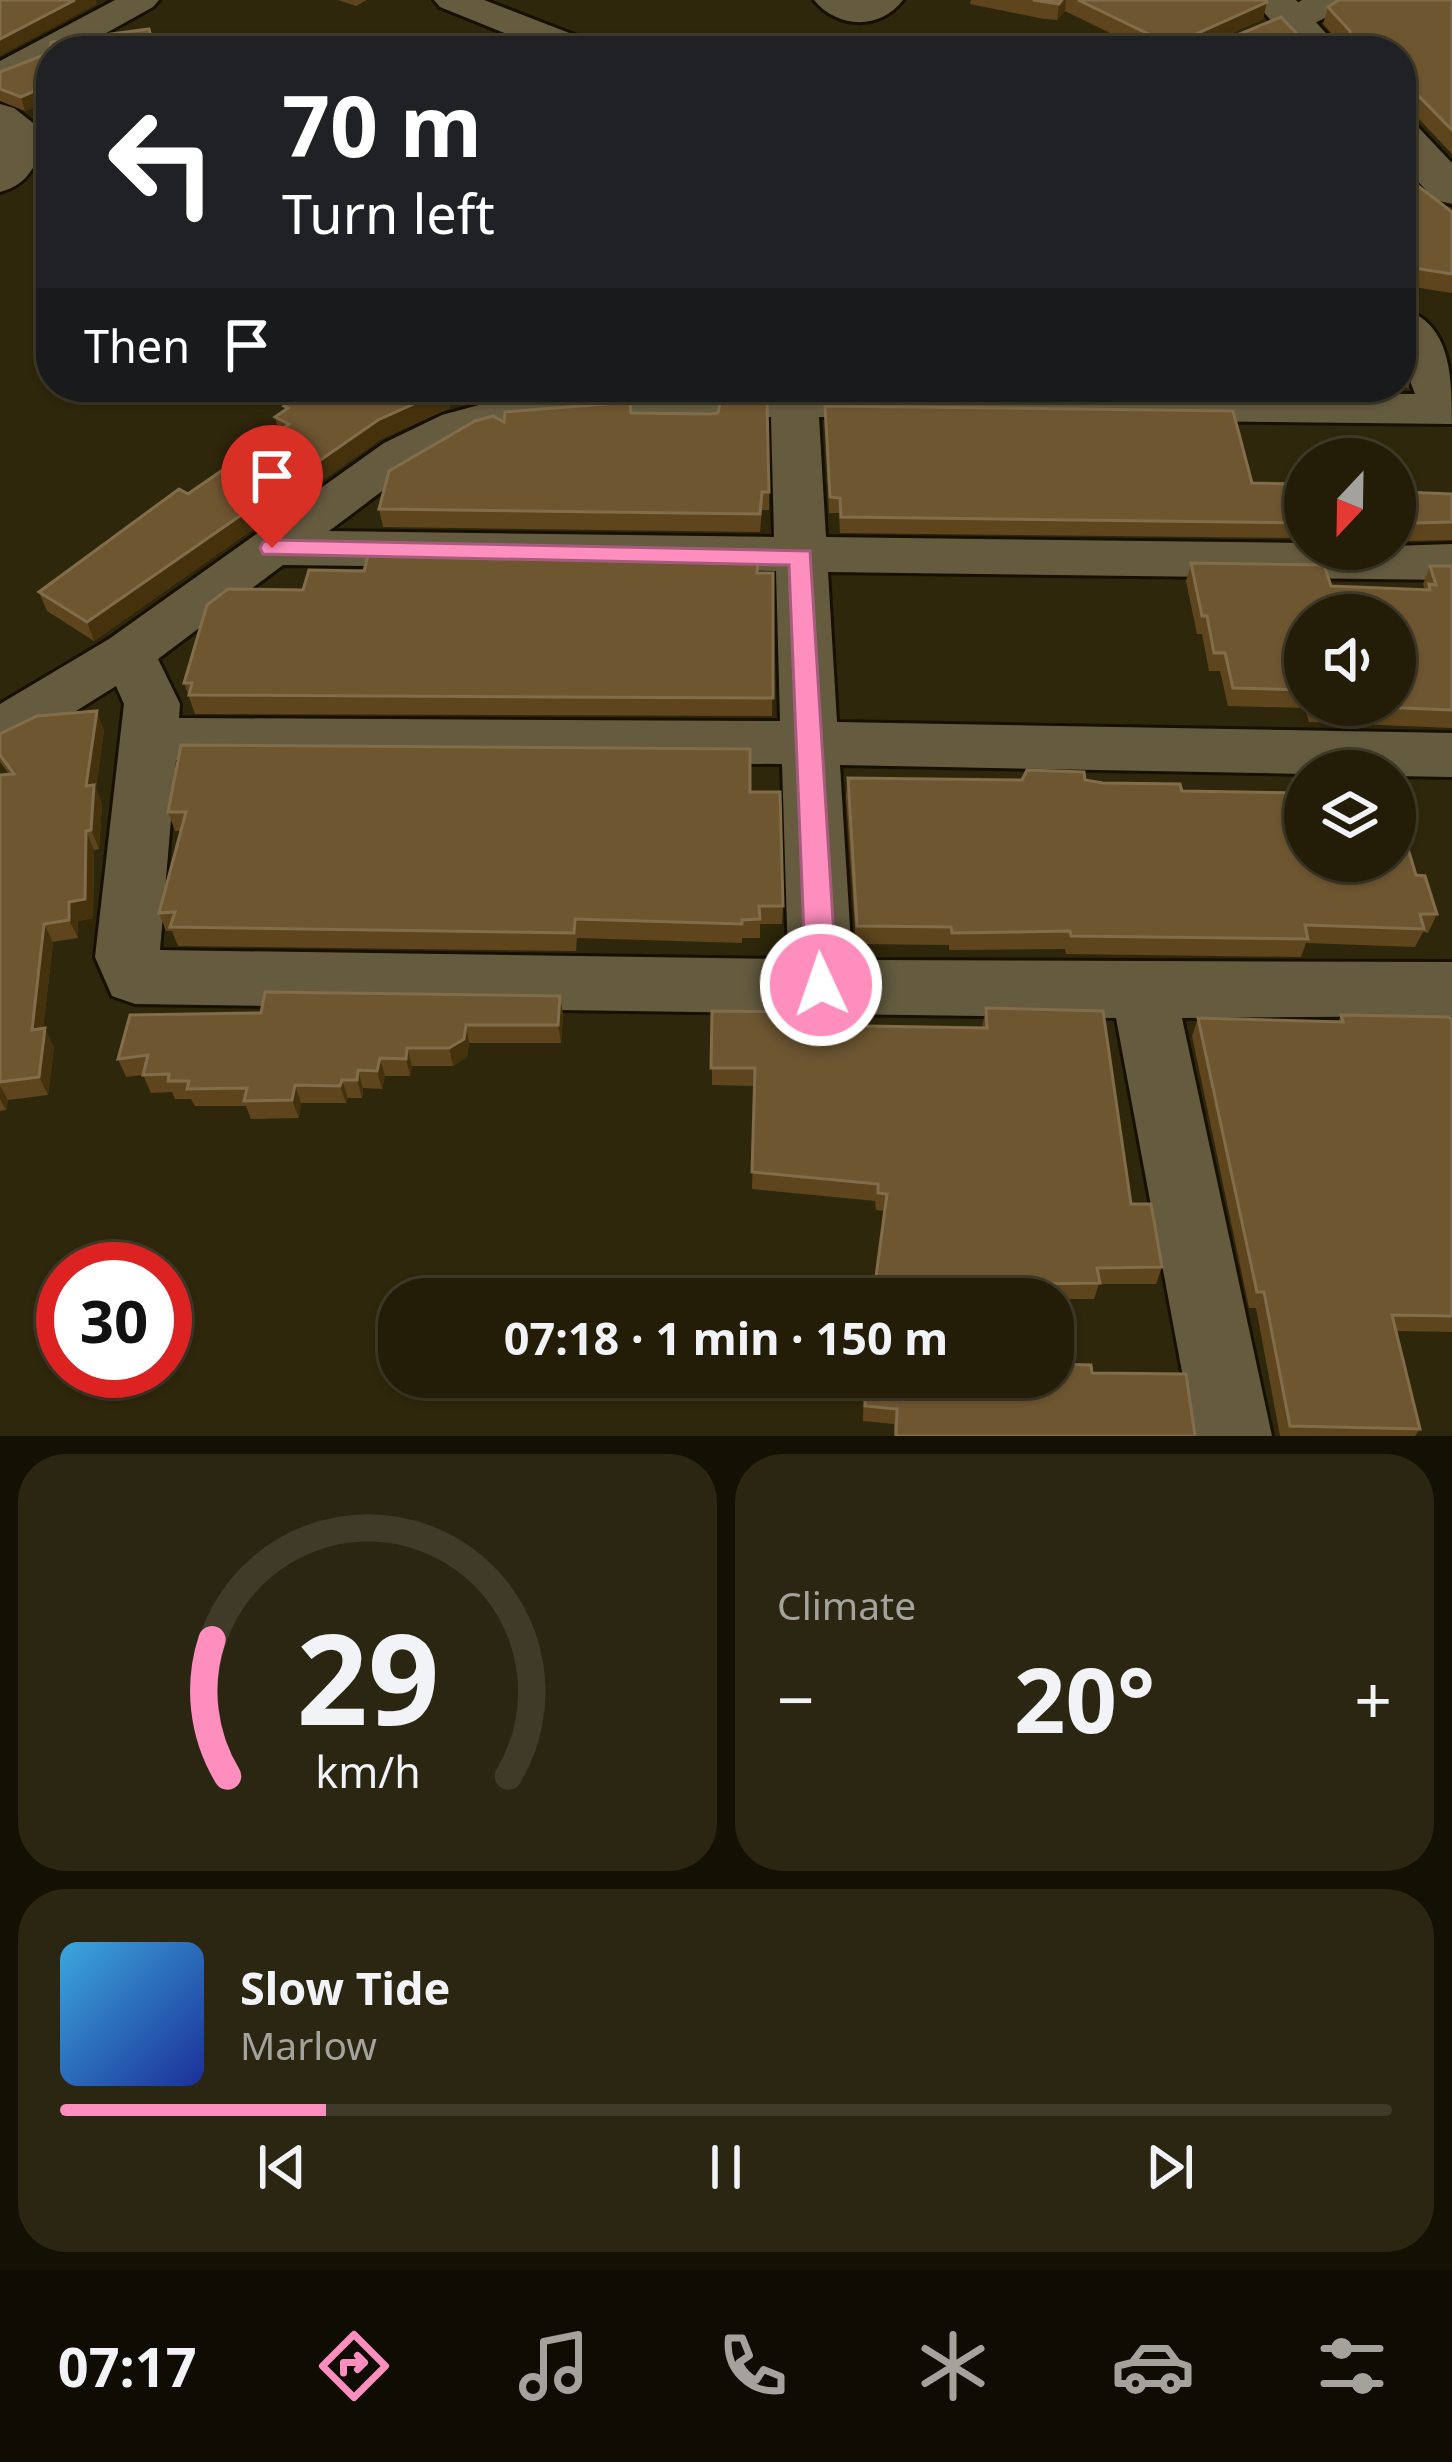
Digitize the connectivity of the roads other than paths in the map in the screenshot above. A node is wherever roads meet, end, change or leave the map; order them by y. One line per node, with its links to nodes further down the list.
1 (141, 0): 7 (street)
2 (452, 0): 8 (street)
3 (832, 0): 4 (street)
4 (885, 0)
5 (1330, 0): 6 (street)
6 (1282, 9): 9 (street)
7 (74, 36)
8 (544, 36)
9 (1307, 36)
10 (36, 57): 11 (street)
11 (0, 76)
12 (0, 116): 14 (street)
13 (1416, 152): 15 (street)
14 (0, 180)
15 (1452, 190)
16 (1416, 337): 18 (street)
17 (794, 402): 18 (street); 19 (street); 20 (street)
18 (1449, 409)
19 (272, 548): 20 (street); 22 (street)
20 (801, 556): 21 (street); 25 (street)
21 (1452, 562)
22 (128, 653): 23 (street); 24 (street)
23 (0, 731)
24 (147, 740): 25 (street); 27 (street)
25 (808, 743): 26 (street); 27 (street)
26 (1452, 755)
27 (821, 985): 29 (street)
28 (1452, 989): 29 (street)
29 (1144, 991): 30 (street)
30 (1233, 1436)

